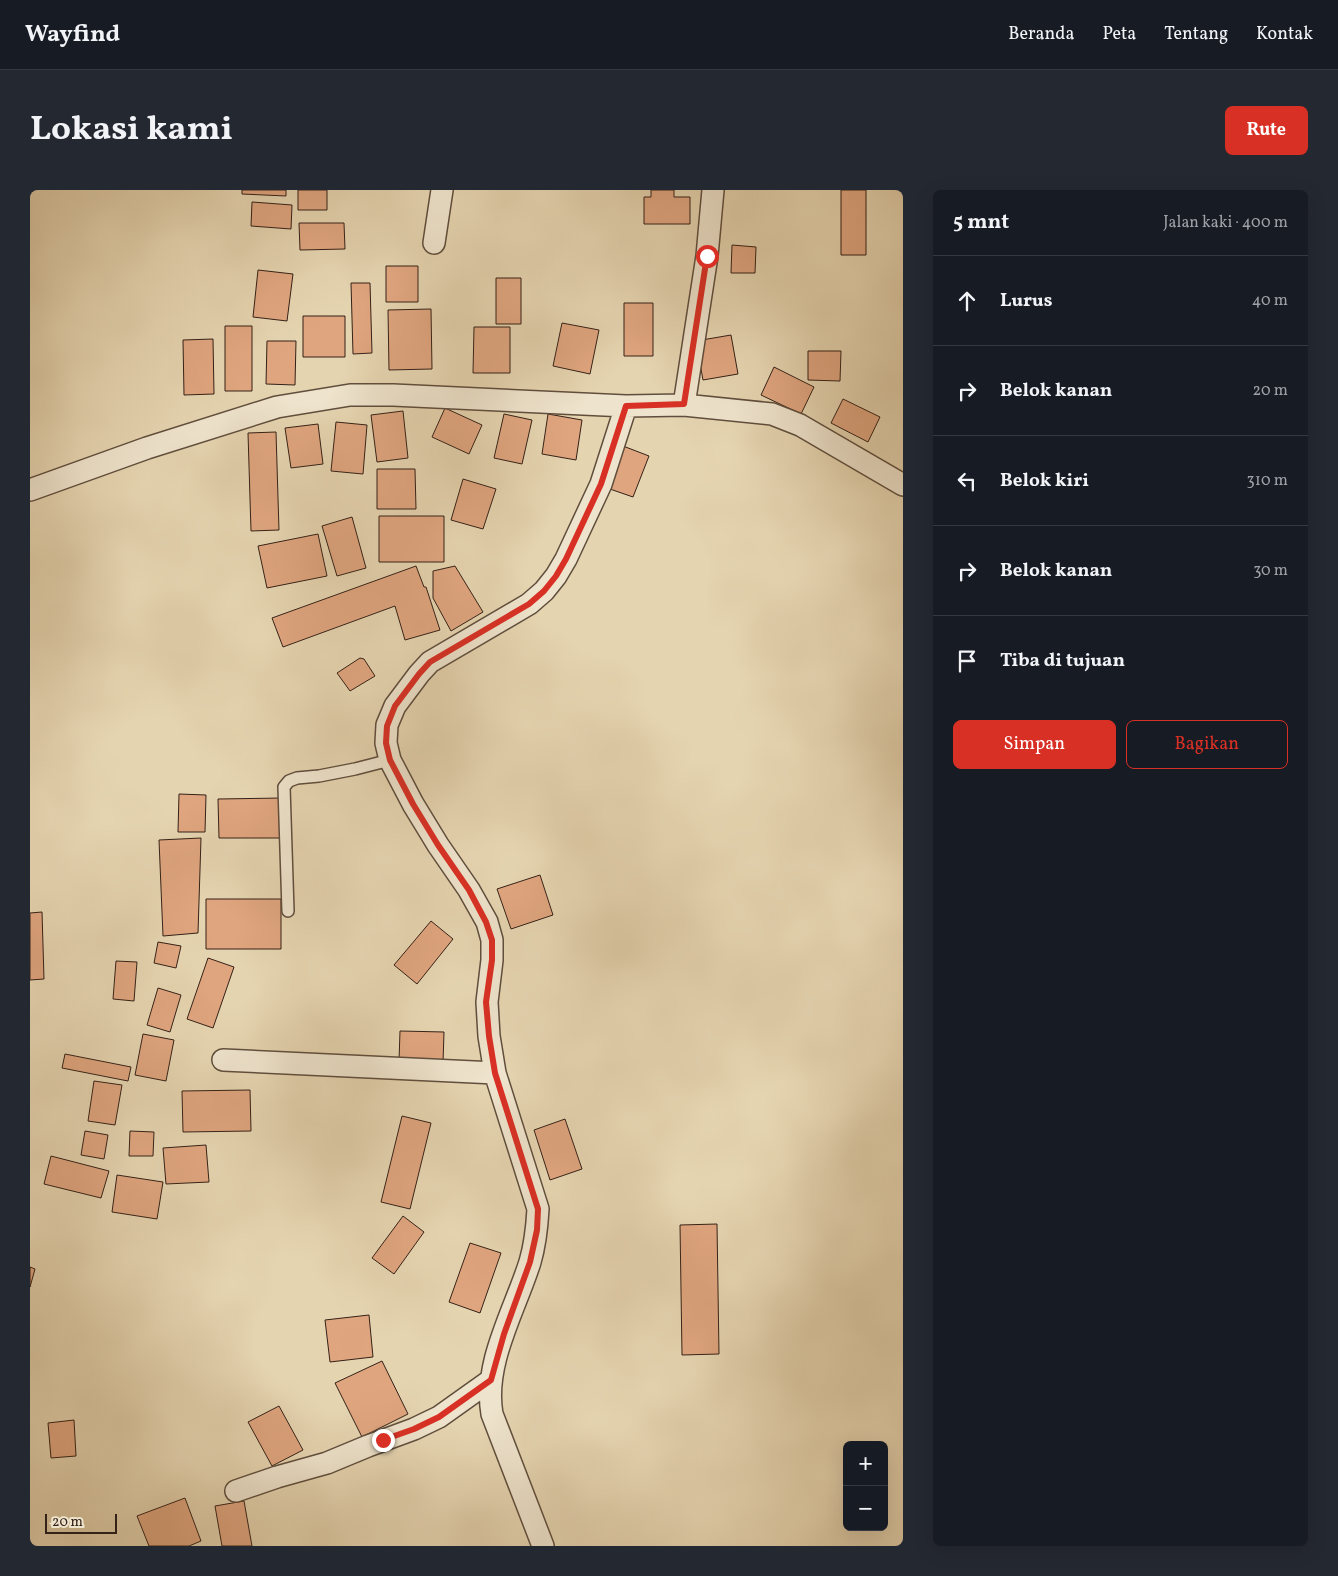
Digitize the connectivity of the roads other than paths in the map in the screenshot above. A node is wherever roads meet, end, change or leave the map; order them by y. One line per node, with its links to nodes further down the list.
1 (442, 190): 3 (street)
2 (713, 190): 4 (street)
3 (434, 243)
4 (684, 404): 5 (street); 6 (street)
5 (626, 406): 7 (street); 8 (street)
6 (903, 485)
7 (30, 490)
8 (390, 760): 9 (lane); 11 (street)
9 (288, 911)
10 (223, 1060): 11 (street)
11 (495, 1073): 12 (street)
12 (491, 1380): 13 (street); 14 (street)
13 (236, 1491)
14 (543, 1546)

